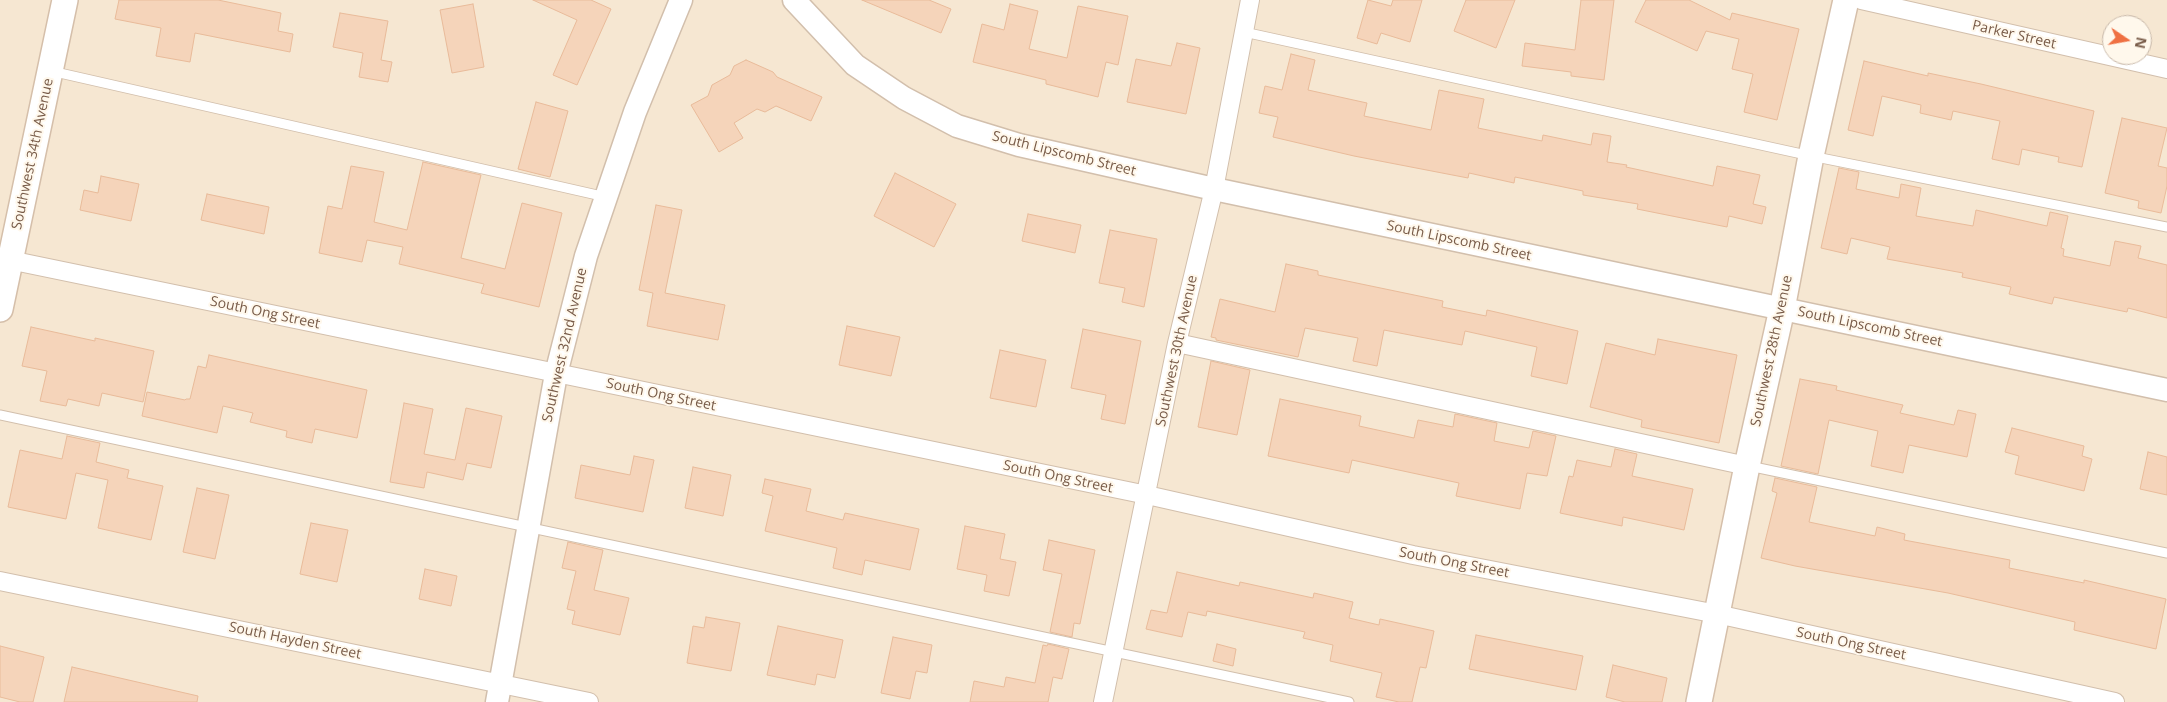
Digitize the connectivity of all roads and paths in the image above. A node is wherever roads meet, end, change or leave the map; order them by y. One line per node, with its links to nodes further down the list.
1 (66, 0): 9 (main road, Southwest 34th Avenue)
2 (681, 0): 12 (street, Southwest 32nd Avenue)
3 (794, 0): 11 (street, South Lipscomb Street)
4 (1250, 0): 7 (street, Southwest 30th Avenue)
5 (1846, 0): 10 (main road, Southwest 28th Avenue)
6 (1861, 0): 8 (street, Parker Street)
7 (1244, 32): 10 (lane); 11 (street, Southwest 30th Avenue)
8 (2167, 70)
9 (50, 71): 12 (lane); 14 (main road, Southwest 34th Avenue)
10 (1812, 156): 13 (lane); 15 (main road, Southwest 28th Avenue)
11 (1214, 189): 15 (street, South Lipscomb Street); 17 (street, Southwest 30th Avenue)
12 (606, 198): 18 (street, Southwest 32nd Avenue)
13 (2167, 227)
14 (5, 259): 16 (main road, Southwest 34th Avenue); 18 (street, South Ong Street)
15 (1782, 308): 19 (street, South Lipscomb Street); 21 (main road, Southwest 28th Avenue)
16 (0, 309)
17 (1178, 343): 21 (street); 22 (street, Southwest 30th Avenue)
18 (556, 374): 22 (street, South Ong Street); 23 (street, Southwest 32nd Avenue)
19 (2167, 390)
20 (0, 415): 23 (lane)
21 (1747, 466): 24 (lane); 26 (main road, Southwest 28th Avenue)
22 (1147, 495): 26 (street, South Ong Street); 27 (street, Southwest 30th Avenue)
23 (528, 529): 27 (lane); 28 (street, Southwest 32nd Avenue)
24 (2167, 553)
25 (0, 581): 28 (street, South Hayden Street)
26 (1717, 614): 32 (main road, Southwest 28th Avenue); 33 (street, South Ong Street)
27 (1114, 652): 30 (street, Southwest 30th Avenue); 31 (lane)
28 (496, 696): 29 (street, South Hayden Street)
29 (589, 702)
30 (1103, 702)
31 (1349, 702)
32 (1699, 702)
33 (2115, 702)

